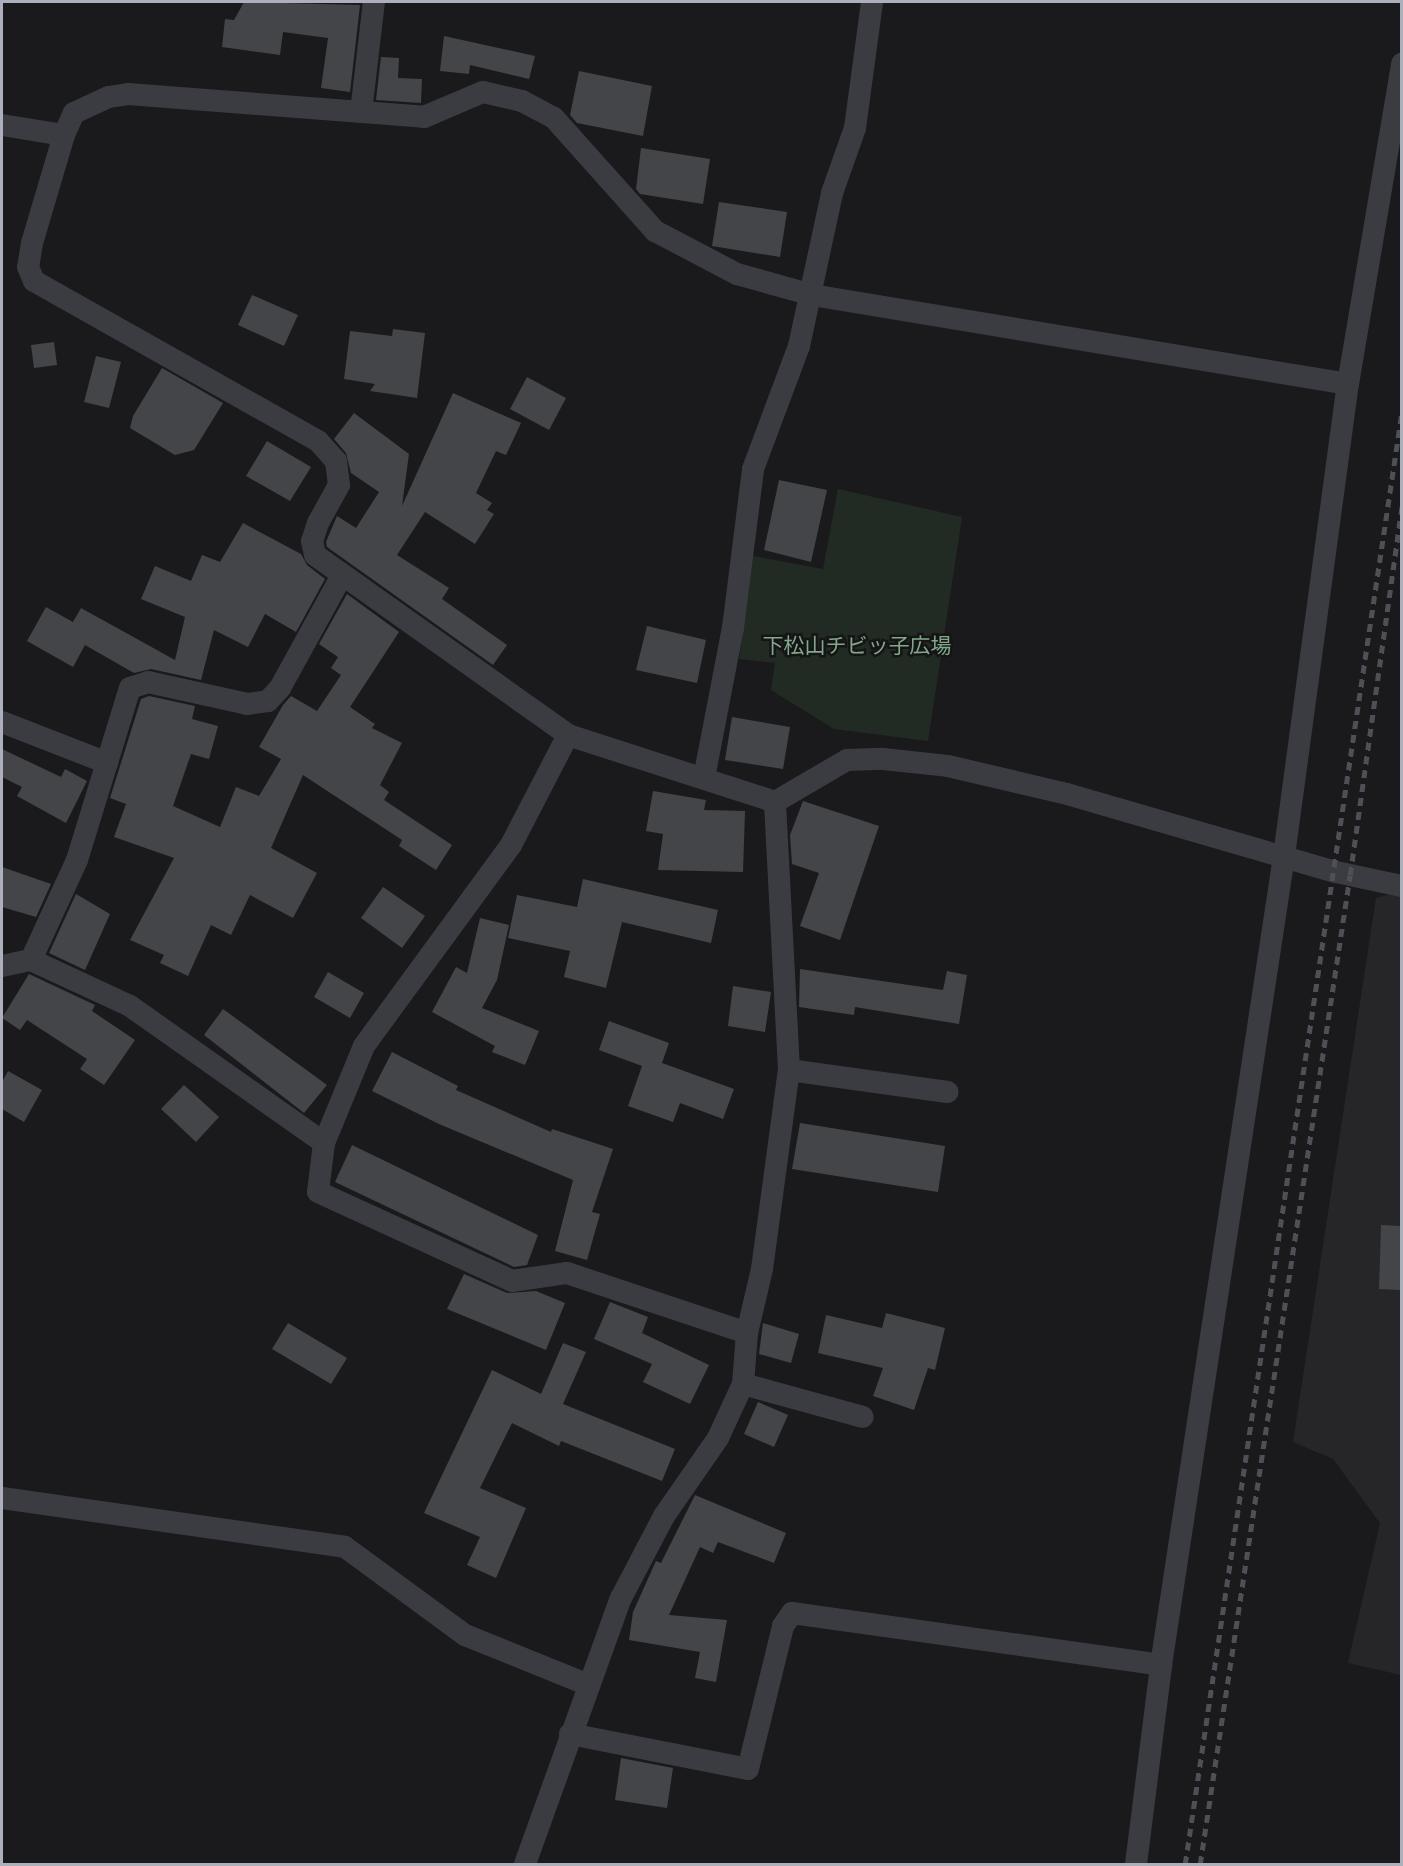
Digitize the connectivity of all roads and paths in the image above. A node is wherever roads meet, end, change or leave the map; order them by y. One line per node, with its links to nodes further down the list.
1 (374, 2): 4 (street)
2 (872, 2): 7 (street)
3 (1401, 64): 8 (street)
4 (361, 112): 6 (street); 7 (street)
5 (2, 125): 6 (street)
6 (64, 135): 9 (street)
7 (812, 295): 8 (street); 13 (street)
8 (1348, 384): 15 (street)
9 (341, 577): 11 (street); 12 (street)
10 (2, 722): 12 (street)
11 (567, 735): 13 (street); 21 (street)
12 (106, 763): 17 (street)
13 (704, 778): 14 (street)
14 (774, 802): 15 (street); 19 (street)
15 (1284, 856): 16 (street); 26 (street)
16 (1401, 885)
17 (31, 960): 18 (street); 21 (street)
18 (2, 966)
19 (789, 1070): 20 (street); 22 (street)
20 (947, 1092)
21 (324, 1143): 22 (street)
22 (747, 1333): 23 (street)
23 (743, 1384): 24 (street); 27 (street)
24 (863, 1417)
25 (2, 1498): 27 (street)
26 (1161, 1665): 28 (street); 30 (street)
27 (589, 1686): 28 (street)
28 (570, 1734): 29 (street)
29 (525, 1864)
30 (1136, 1864)

